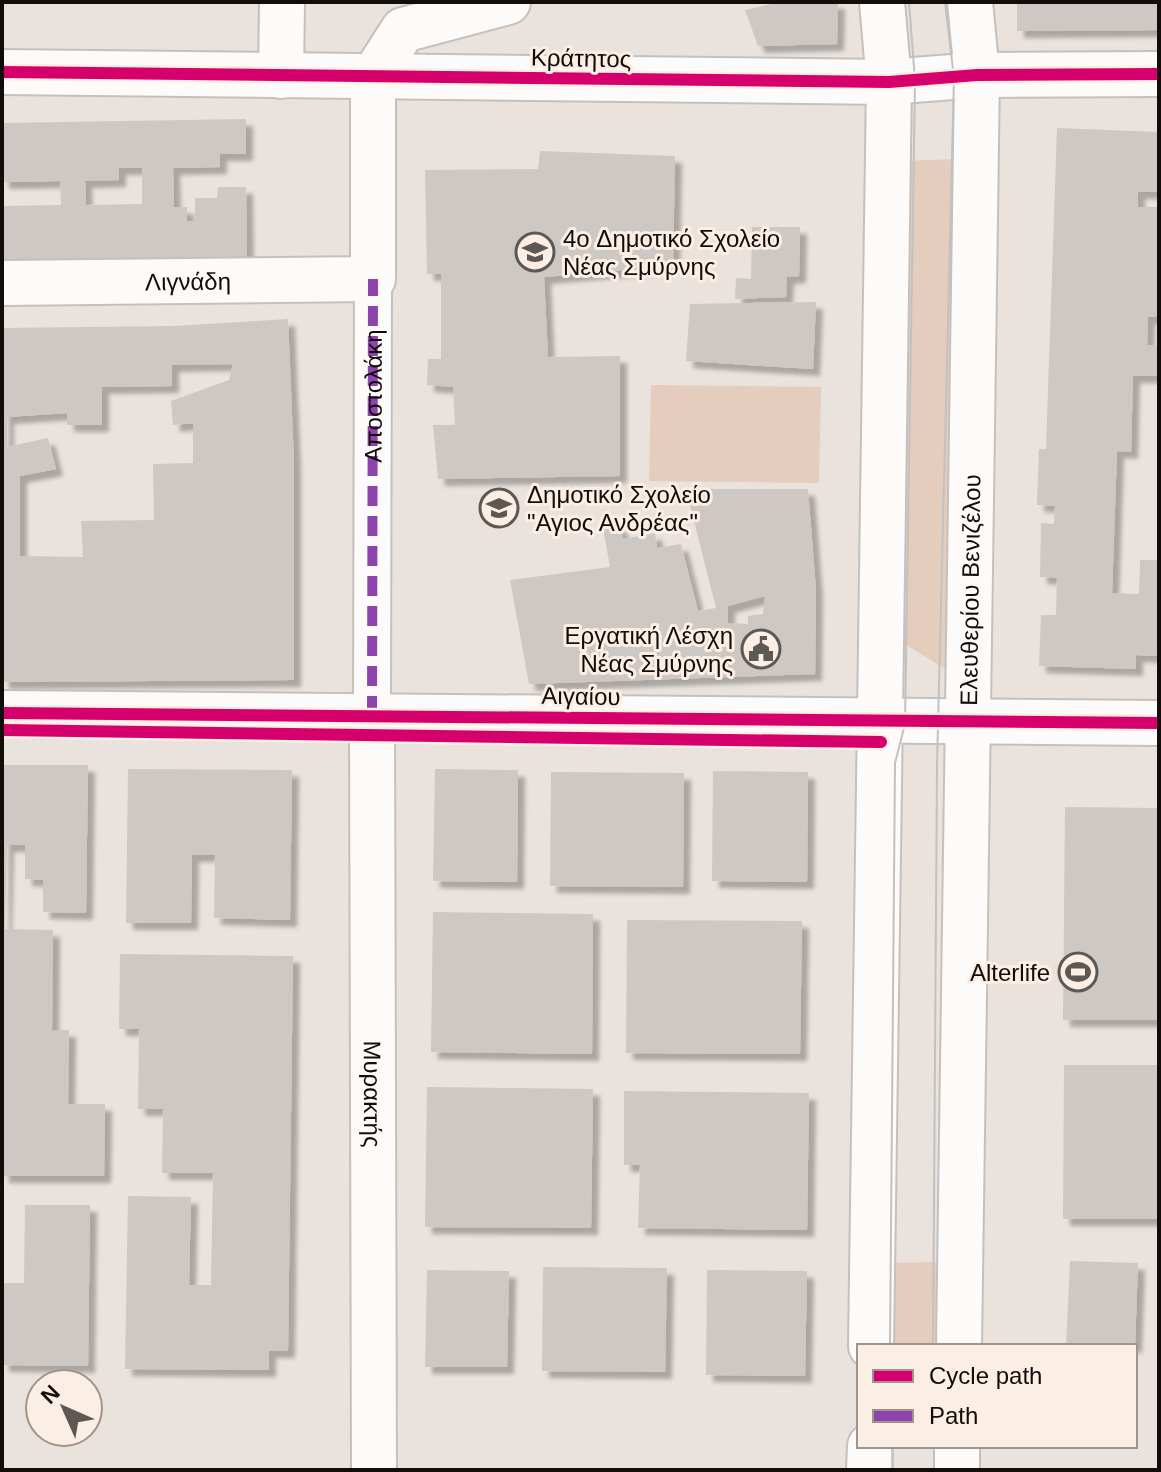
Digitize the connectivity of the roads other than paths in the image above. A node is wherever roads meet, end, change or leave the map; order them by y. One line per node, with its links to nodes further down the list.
1 (282, 2): 8 (street)
2 (508, 2): 9 (street)
3 (882, 2): 10 (street)
4 (970, 2): 7 (street, Ελευθερίου Βενιζέλου)
5 (2, 72): 8 (street, Κράτητος)
6 (1159, 74): 7 (street, Κράτητος)
7 (977, 75): 10 (street, Κράτητος); 16 (street, Ελευθερίου Βενιζέλου)
8 (281, 76): 9 (street, Κράτητος)
9 (373, 77): 10 (street, Κράτητος); 11 (street, Αποστολάκη)
10 (889, 82): 15 (street)
11 (373, 279): 12 (street, Λιγνάδη); 14 (street, Αποστολάκη)
12 (2, 283)
13 (2, 713): 14 (street, Αιγαίου)
14 (372, 716): 15 (street, Αιγαίου); 22 (street, Μυρακτής)
15 (882, 721): 16 (street, Αιγαίου); 18 (street)
16 (970, 722): 17 (street, Αιγαίου); 19 (street, Ελευθερίου Βενιζέλου)
17 (1159, 723)
18 (871, 1344)
19 (959, 1344)
20 (870, 1448): 23 (street)
21 (957, 1448): 24 (street)
22 (374, 1470)
23 (869, 1470)
24 (957, 1470)

